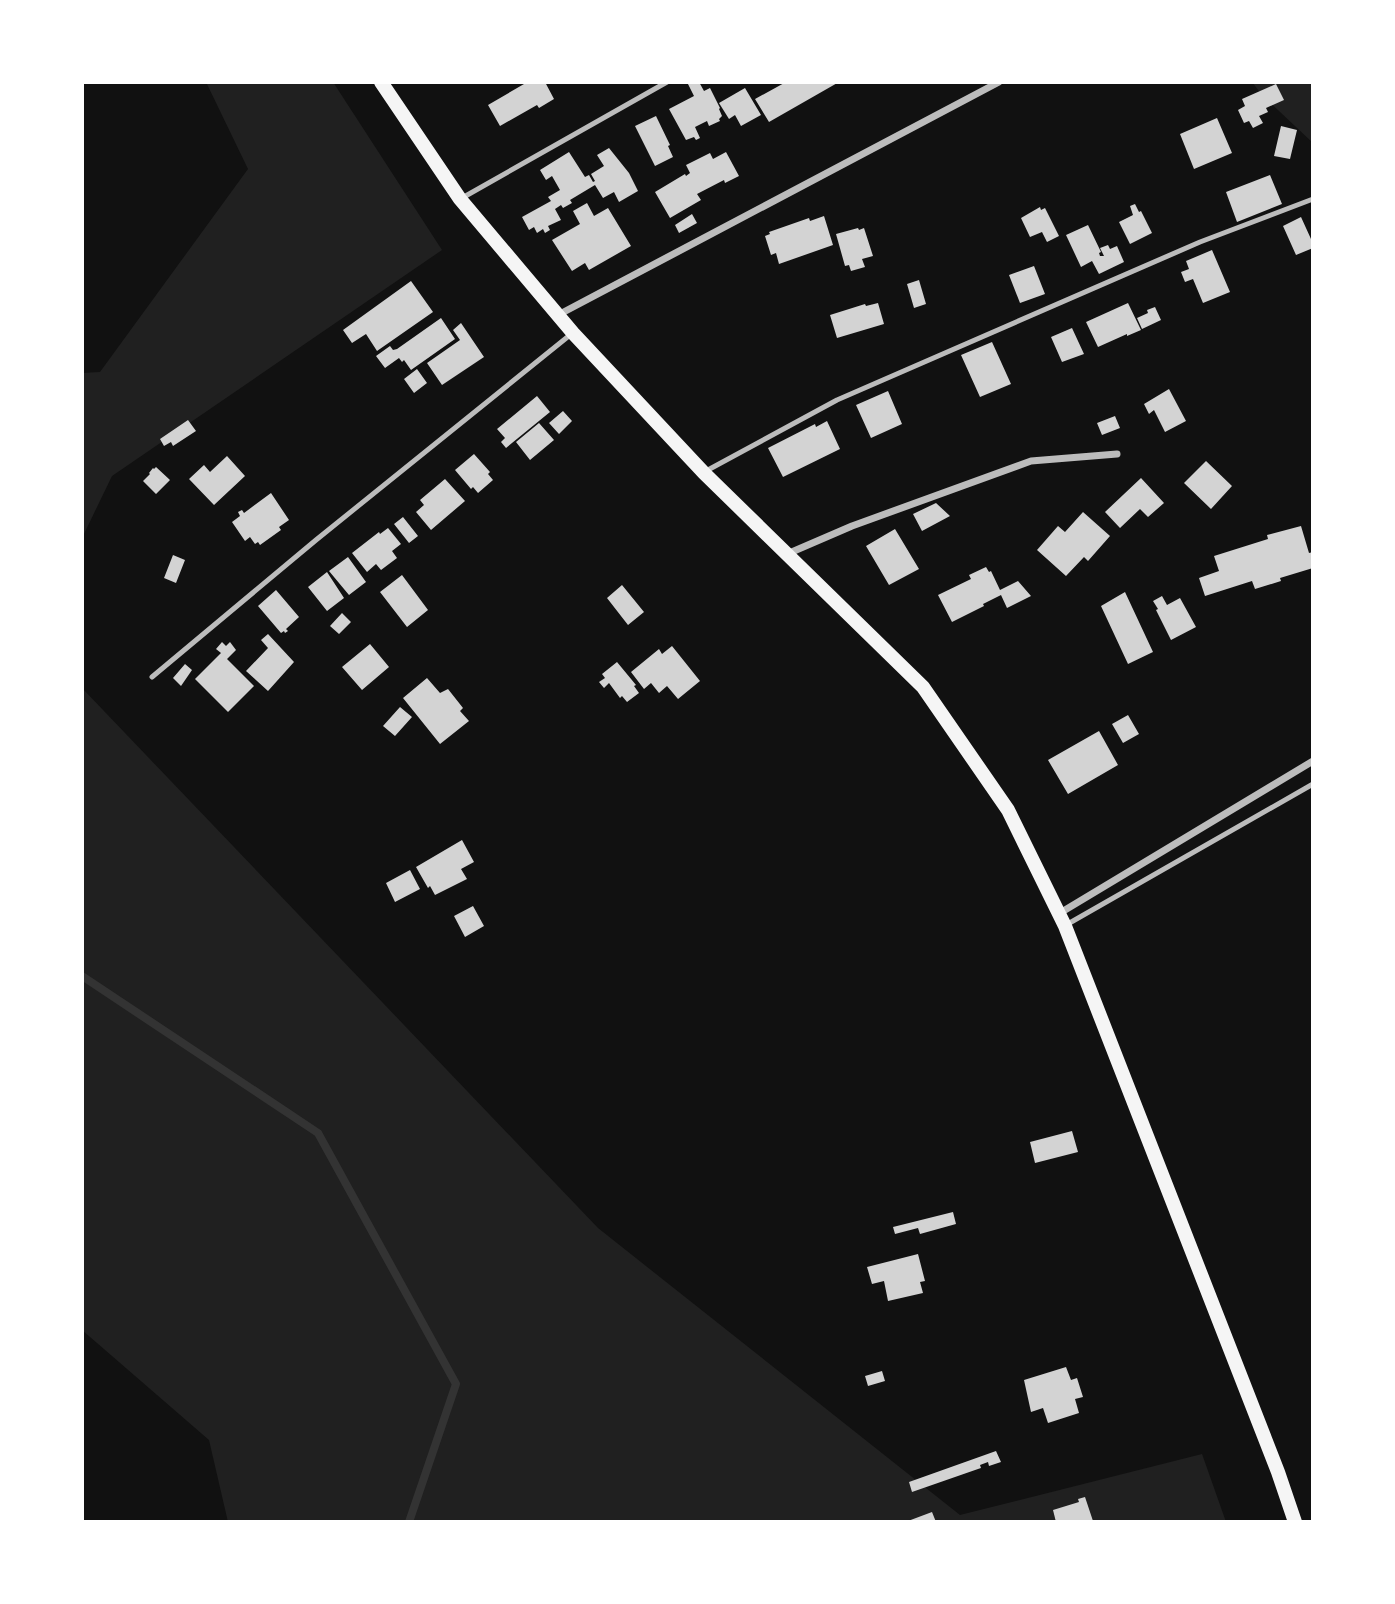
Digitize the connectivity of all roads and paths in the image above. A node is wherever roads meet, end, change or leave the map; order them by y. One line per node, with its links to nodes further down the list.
1 (381, 82): 4 (main road)
2 (667, 82): 4 (lane)
3 (999, 82): 6 (street)
4 (460, 199): 6 (main road)
5 (1313, 199): 9 (lane)
6 (558, 315): 7 (main road)
7 (573, 333): 9 (main road); 11 (lane)
8 (1117, 454): 10 (street)
9 (704, 473): 10 (main road)
10 (787, 554): 14 (main road)
11 (152, 677)
12 (1313, 761): 14 (street)
13 (1313, 784): 14 (lane)
14 (1063, 919): 15 (main road)
15 (1295, 1522)

